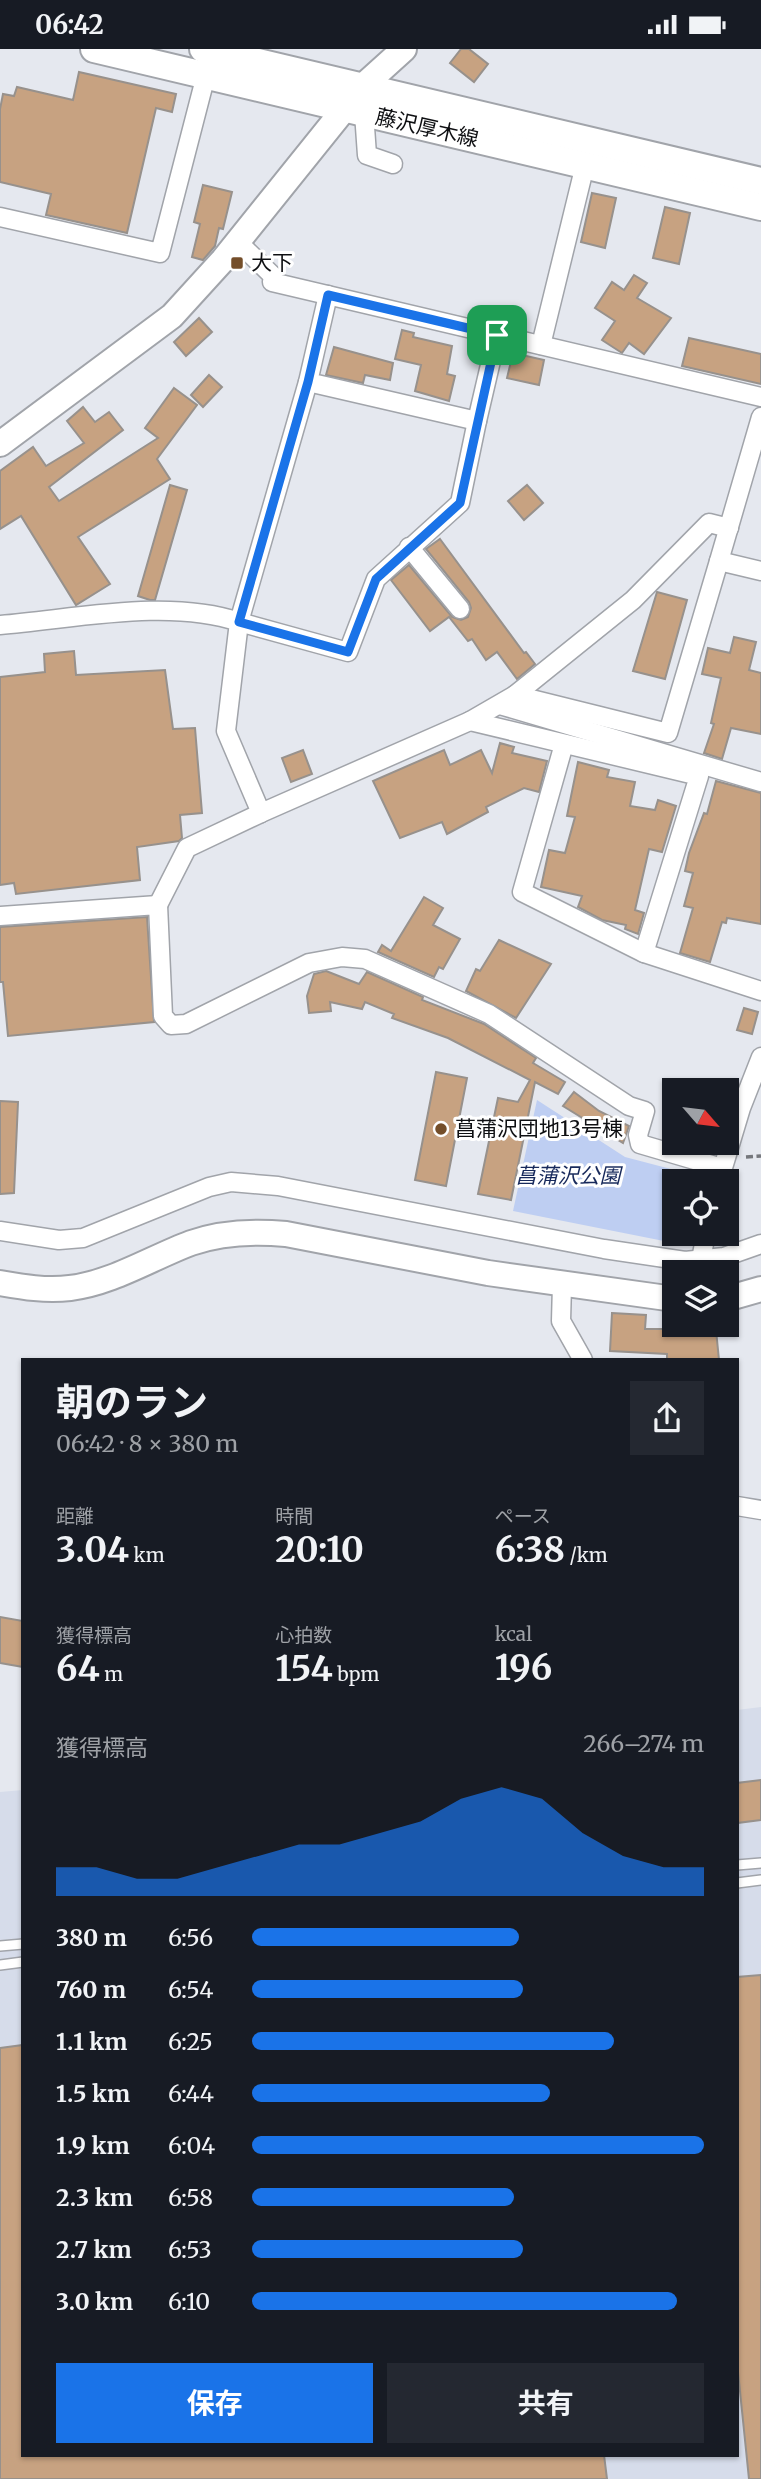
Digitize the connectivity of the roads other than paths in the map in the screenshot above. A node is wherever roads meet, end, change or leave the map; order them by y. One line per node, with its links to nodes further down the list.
1 (94, 49): 4 (main road, 藤沢厚木線)
2 (203, 49): 5 (main road, 藤沢厚木線)
3 (404, 49): 5 (street)
4 (206, 75): 6 (main road, 藤沢厚木線); 11 (street)
5 (362, 86): 6 (street); 9 (main road, 藤沢厚木線)
6 (355, 111): 7 (street); 8 (main road, 藤沢厚木線); 12 (street)
7 (393, 164)
8 (585, 165): 10 (main road, 藤沢厚木線); 15 (street)
9 (761, 181)
10 (761, 207)
11 (0, 216)
12 (237, 242): 13 (street); 20 (street)
13 (328, 295): 14 (street); 16 (street)
14 (497, 335): 15 (street); 19 (street)
15 (541, 345): 17 (street)
16 (308, 382): 19 (street); 26 (street)
17 (761, 397)
18 (761, 417): 21 (street)
19 (477, 421): 22 (street)
20 (0, 444)
21 (729, 528): 23 (street); 28 (street)
22 (409, 547): 25 (street); 26 (street)
23 (719, 561): 24 (street); 28 (street)
24 (761, 571)
25 (460, 608)
26 (239, 622): 27 (street); 32 (street)
27 (0, 625)
28 (508, 700): 29 (street); 31 (street)
29 (470, 721): 30 (street); 32 (street)
30 (564, 744): 35 (street); 35 (street)
31 (761, 782)
32 (261, 813): 33 (street)
33 (158, 905): 34 (street); 38 (street)
34 (0, 916)
35 (644, 953): 36 (street)
36 (761, 991)
37 (761, 1057): 39 (street)
38 (705, 1169)
39 (722, 1169)
40 (0, 1231): 42 (street)
41 (761, 1244): 43 (street)
42 (662, 1260)
43 (716, 1260)
44 (0, 1283): 45 (street)
45 (562, 1285): 48 (street); 49 (street)
46 (761, 1289): 47 (street)
47 (739, 1295)
48 (662, 1298)
49 (582, 1358)
50 (739, 1506): 51 (street)
51 (761, 1510)
52 (761, 1863): 53 (lane)
53 (739, 1865)
54 (761, 1880): 55 (lane)
55 (739, 1883)
56 (21, 1944): 57 (lane)
57 (0, 1946)
58 (21, 1962): 59 (lane)
59 (0, 1965)

